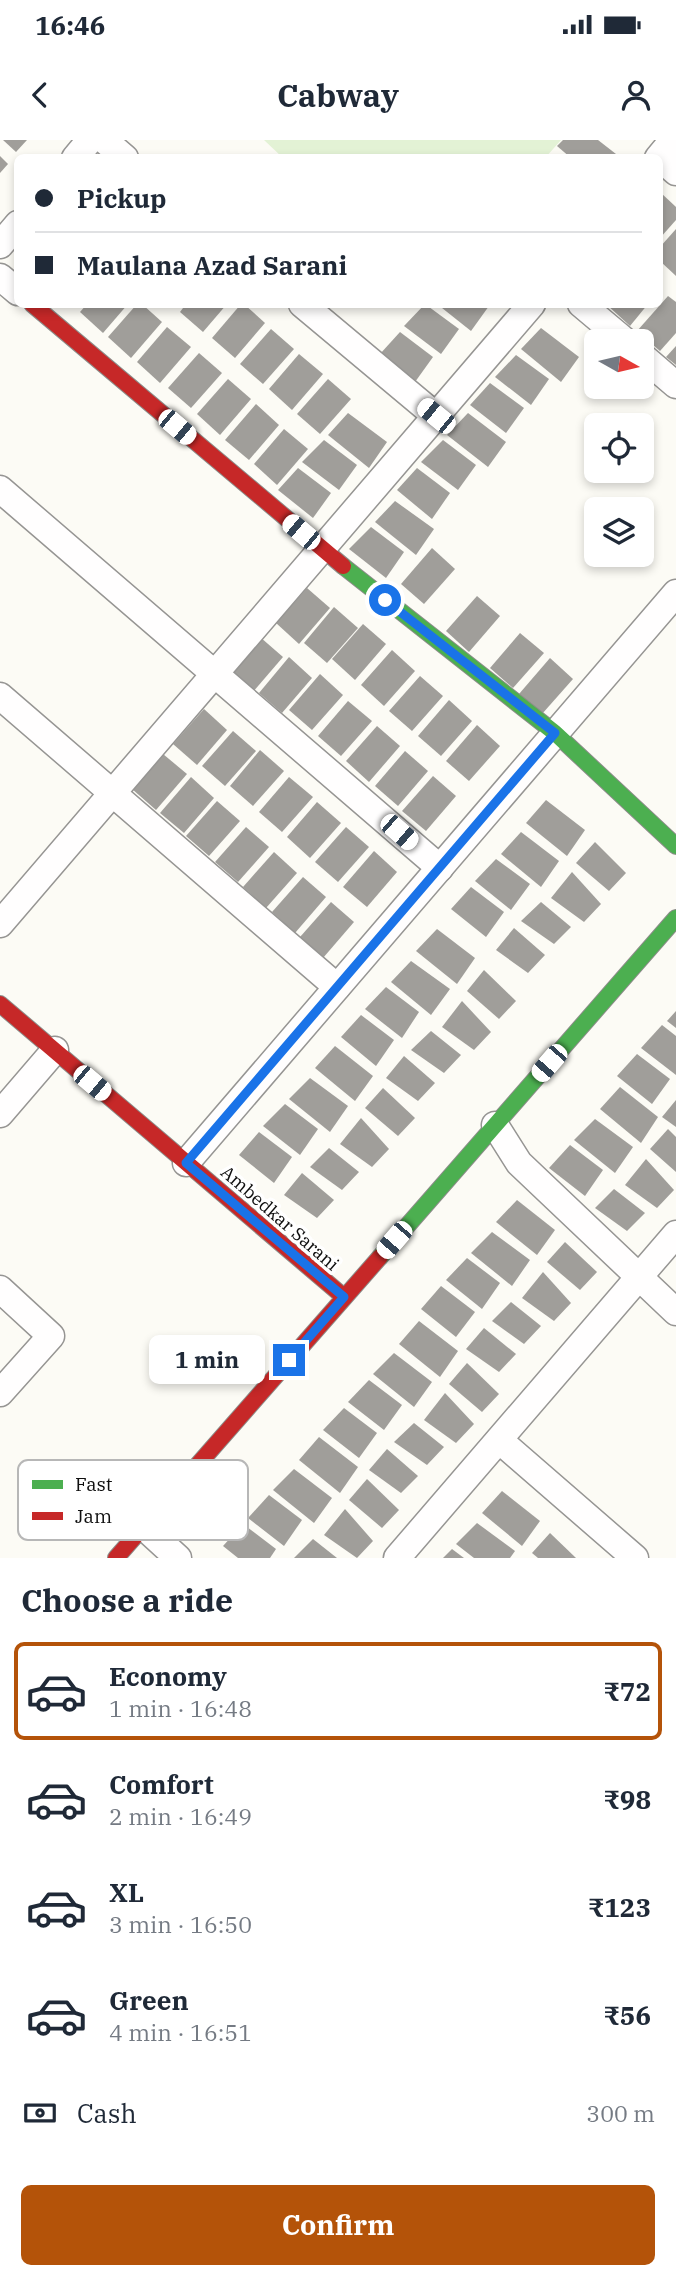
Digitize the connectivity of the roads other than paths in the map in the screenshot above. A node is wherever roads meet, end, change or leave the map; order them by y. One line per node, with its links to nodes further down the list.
1 (90, 140): 4 (street)
2 (104, 140): 5 (street)
3 (673, 140): 6 (street)
4 (78, 154)
5 (120, 154)
6 (661, 154)
7 (14, 229): 8 (street)
8 (0, 245)
9 (0, 277): 10 (street)
10 (14, 289)
11 (37, 308): 20 (street)
12 (307, 308): 18 (street)
13 (529, 308): 18 (street)
14 (586, 308): 15 (street)
15 (611, 329)
16 (654, 366): 17 (street)
17 (676, 385)
18 (436, 416): 20 (street)
19 (0, 489): 22 (street)
20 (321, 549): 22 (street); 24 (street)
21 (676, 593): 24 (street)
22 (215, 674): 25 (street); 27 (street)
23 (0, 696): 25 (street)
24 (555, 733): 26 (street); 27 (street)
25 (112, 793): 29 (street); 30 (street)
26 (676, 846)
27 (440, 868): 30 (street)
28 (676, 918): 34 (street)
29 (0, 924)
30 (337, 987): 35 (street)
31 (0, 1004): 32 (street, Ambedkar Sarani)
32 (55, 1051): 33 (street); 35 (street, Ambedkar Sarani)
33 (0, 1114)
34 (495, 1125): 37 (street); 39 (street)
35 (186, 1163): 39 (street, Ambedkar Sarani)
36 (676, 1234): 37 (street)
37 (638, 1278): 40 (street); 42 (street)
38 (0, 1289): 41 (street)
39 (344, 1297): 43 (street)
40 (676, 1312)
41 (0, 1393)
42 (499, 1440): 46 (street); 49 (street)
43 (201, 1460)
44 (131, 1540): 47 (street)
45 (158, 1540): 48 (street)
46 (625, 1555)
47 (116, 1558)
48 (178, 1558)
49 (397, 1558)

